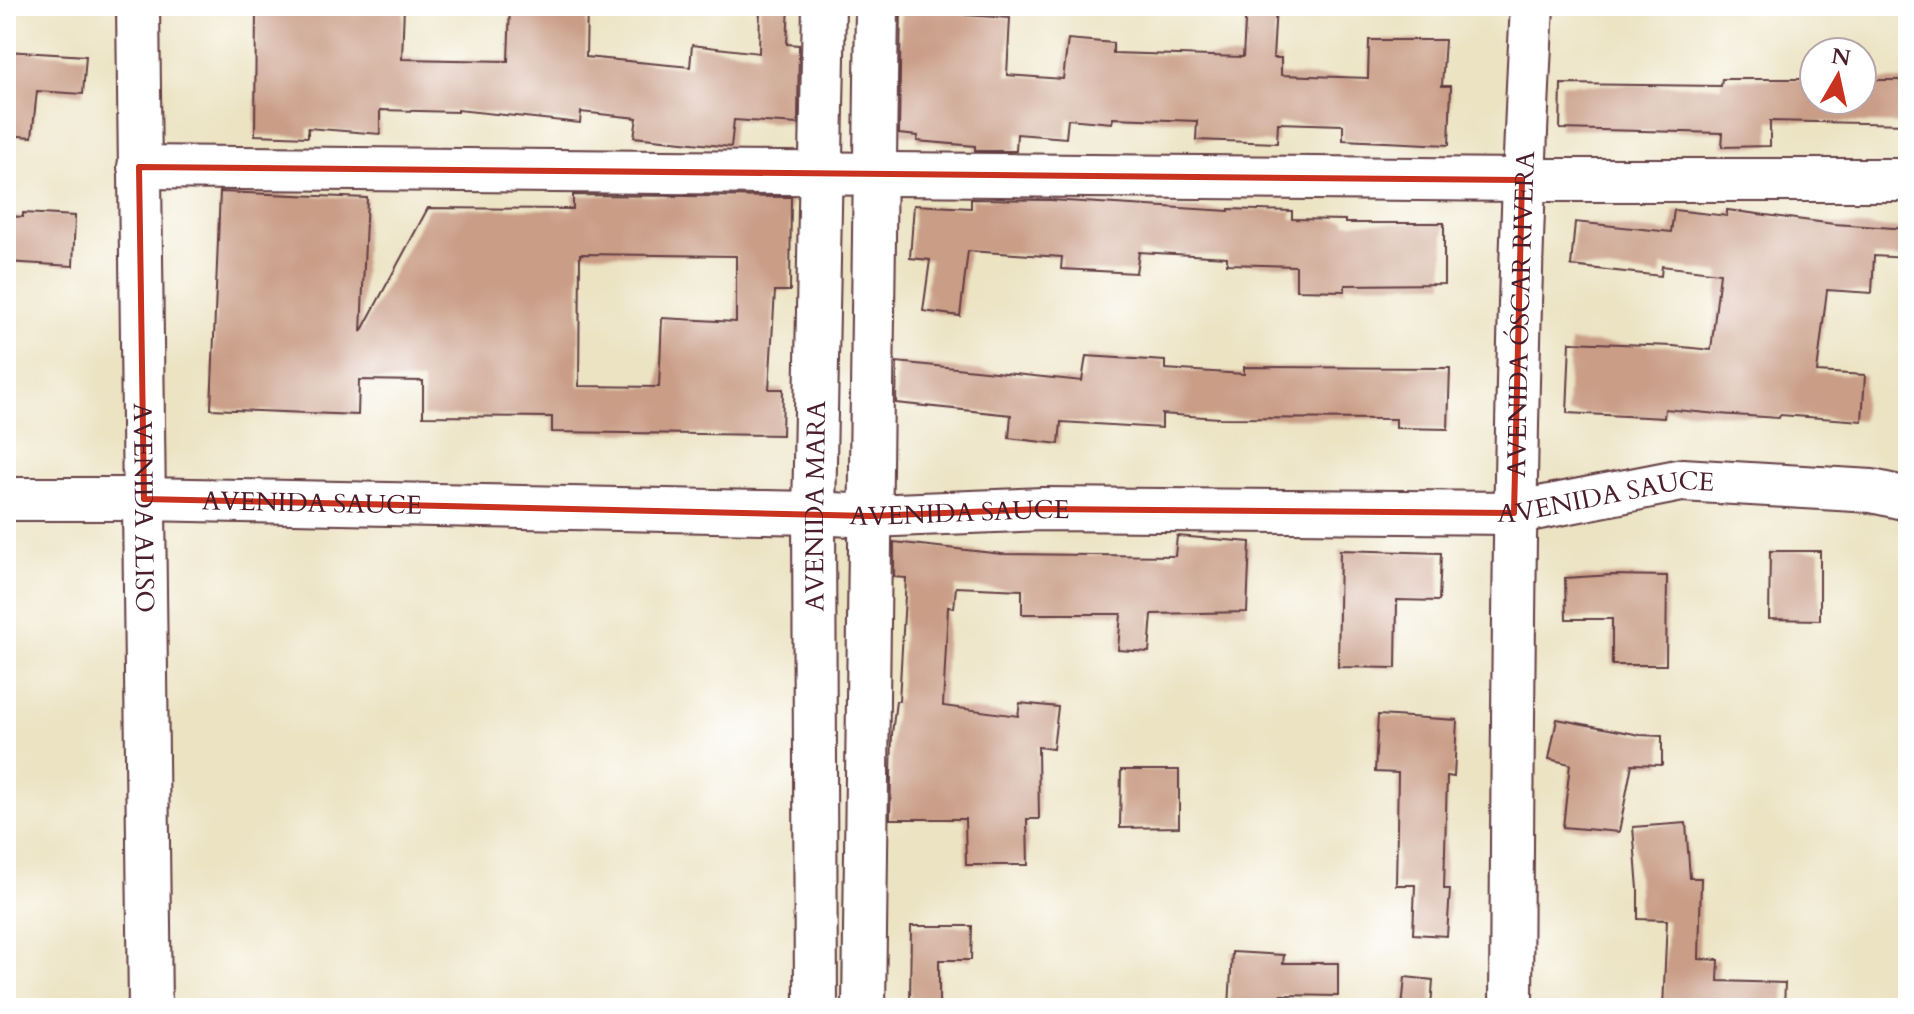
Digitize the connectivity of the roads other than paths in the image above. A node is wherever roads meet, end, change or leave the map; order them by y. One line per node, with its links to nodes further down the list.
1 (138, 6): 5 (street, AVENIDA ALISO)
2 (824, 6): 6 (street, AVENIDA MARA)
3 (877, 6): 7 (street, AVENIDA MARA)
4 (1532, 6): 8 (street, AVENIDA ÓSCAR RIVERA)
5 (139, 167): 6 (street); 11 (street, AVENIDA ALISO)
6 (821, 173): 7 (street); 13 (street, AVENIDA MARA)
7 (873, 174): 8 (street); 15 (street, AVENIDA MARA)
8 (1522, 180): 9 (street); 14 (street, AVENIDA ÓSCAR RIVERA)
9 (1908, 180)
10 (6, 499): 11 (street, AVENIDA SAUCE)
11 (144, 499): 13 (street, AVENIDA SAUCE); 16 (street, AVENIDA ALISO)
12 (1908, 499): 14 (street, AVENIDA SAUCE)
13 (814, 513): 15 (street, AVENIDA SAUCE); 17 (street, AVENIDA MARA)
14 (1514, 513): 15 (street, AVENIDA SAUCE); 19 (street, AVENIDA ÓSCAR RIVERA)
15 (870, 516): 18 (street, AVENIDA MARA)
16 (150, 1008)
17 (816, 1008)
18 (864, 1008)
19 (1511, 1008)

